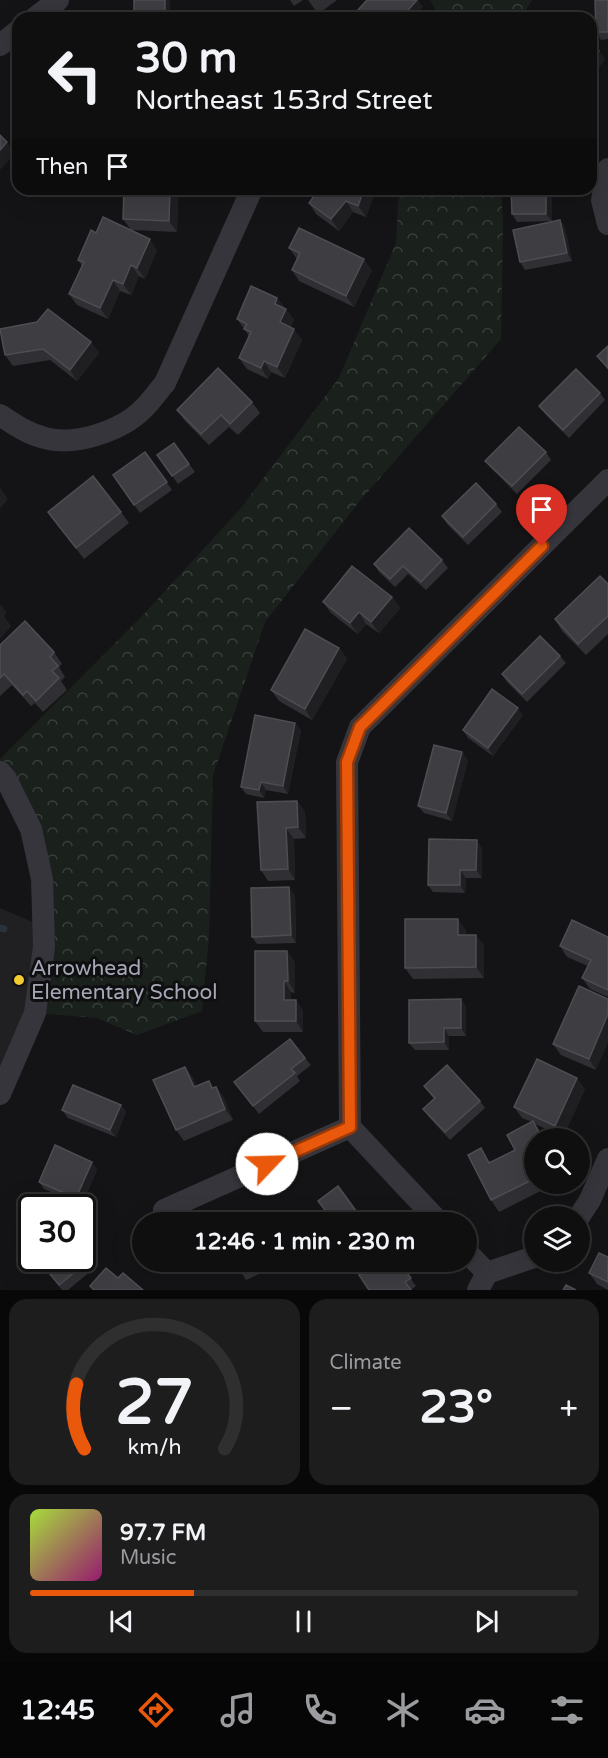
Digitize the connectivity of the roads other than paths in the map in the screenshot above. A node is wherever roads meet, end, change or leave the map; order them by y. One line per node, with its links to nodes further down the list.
1 (58, 0): 2 (street)
2 (43, 12)
3 (12, 36): 4 (street)
4 (0, 45)
5 (608, 169): 7 (street)
6 (249, 195): 8 (street)
7 (608, 224)
8 (0, 415)
9 (608, 480): 12 (street)
10 (0, 772): 11 (street)
11 (0, 1094)
12 (350, 1127): 15 (street); 16 (street)
13 (608, 1159): 14 (street)
14 (586, 1206)
15 (164, 1210)
16 (430, 1212)
17 (524, 1262): 18 (street)
18 (482, 1282)

